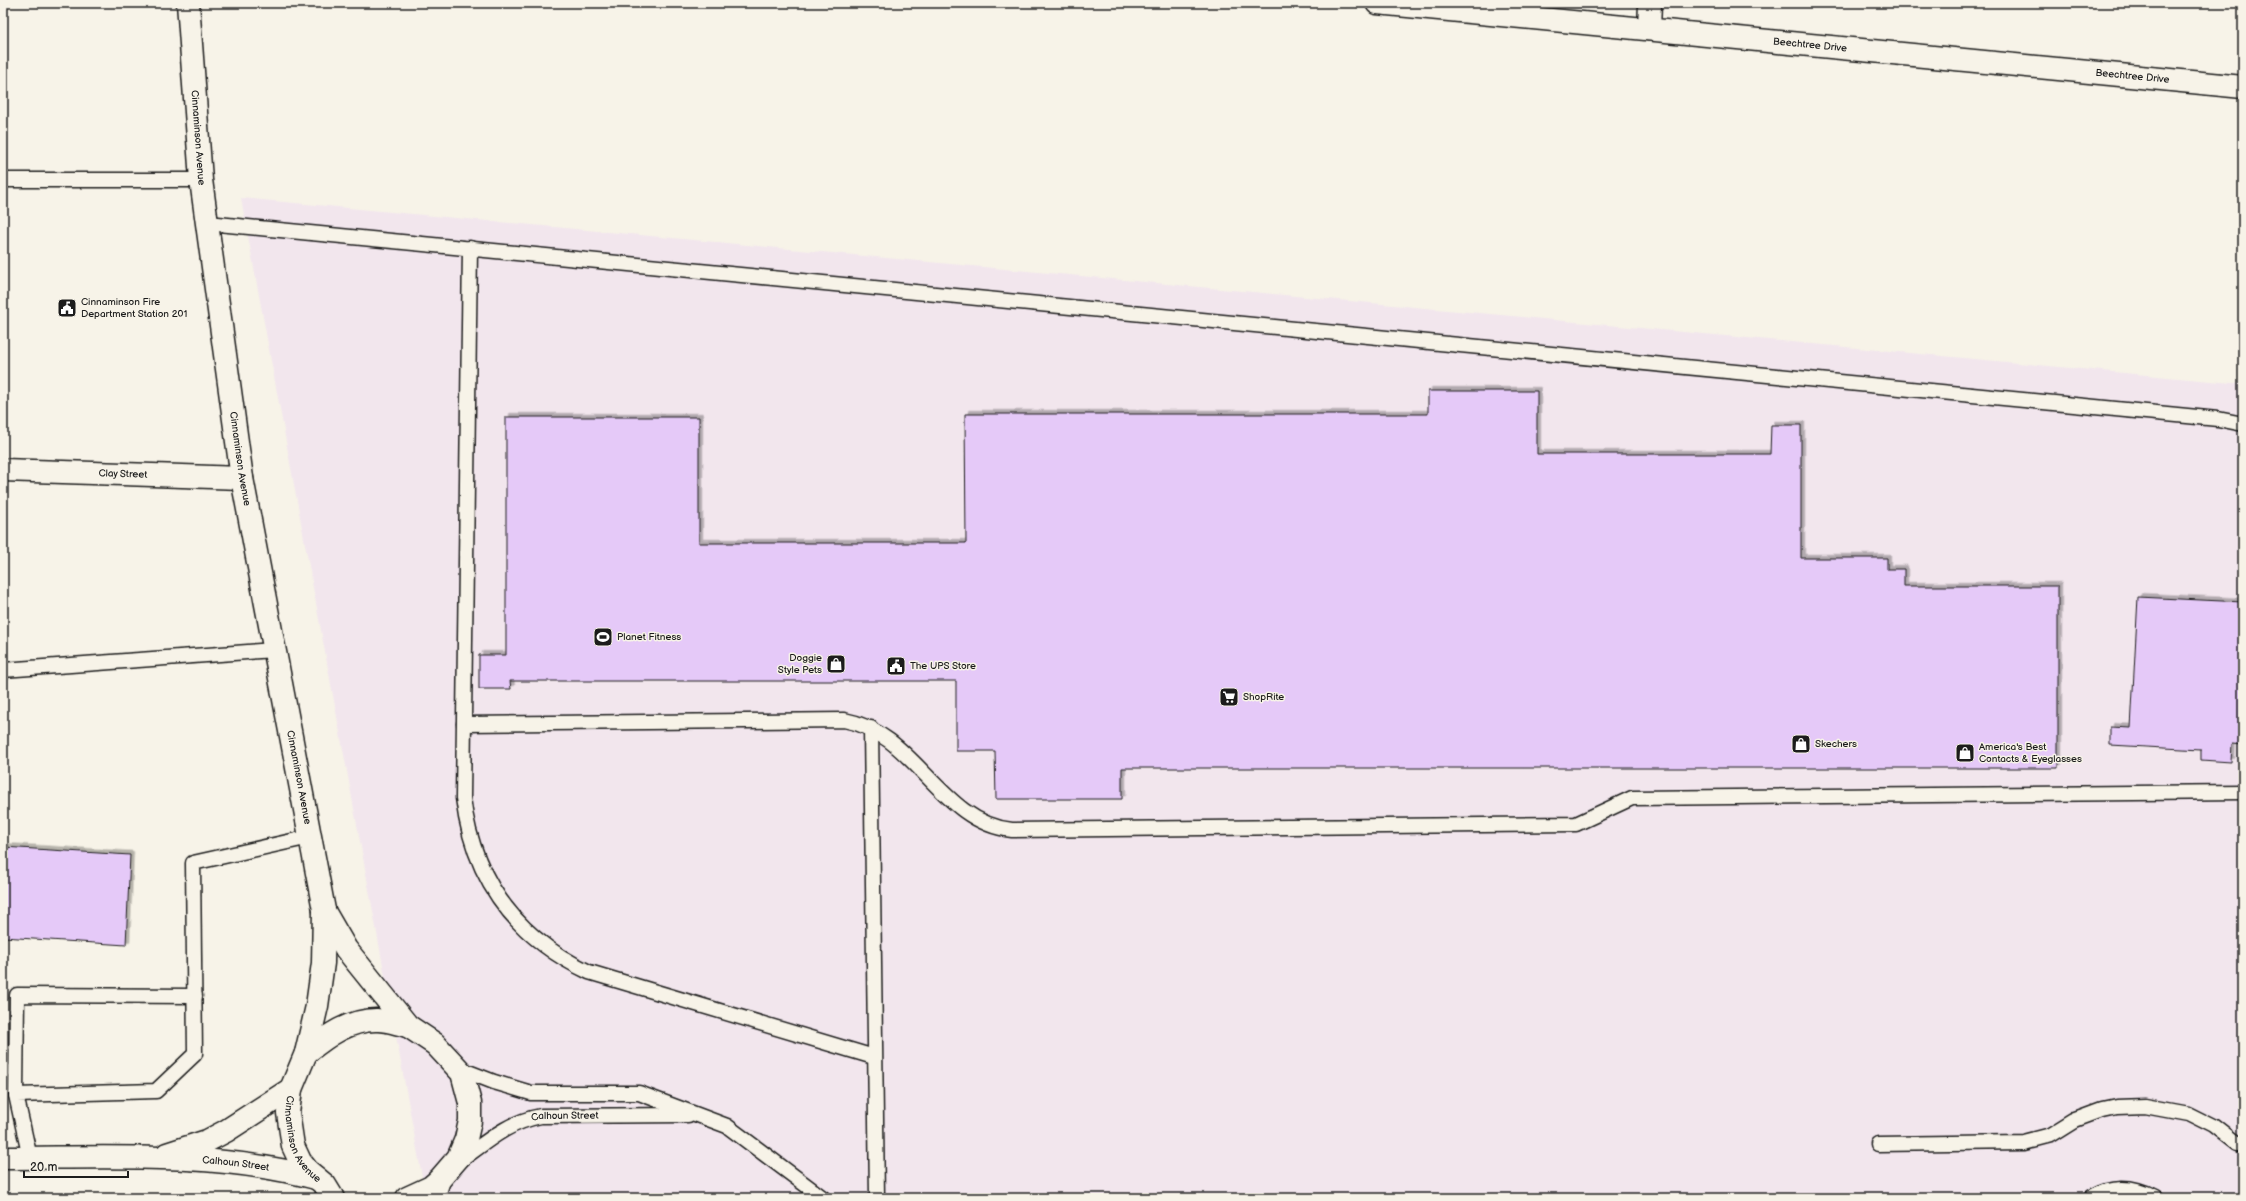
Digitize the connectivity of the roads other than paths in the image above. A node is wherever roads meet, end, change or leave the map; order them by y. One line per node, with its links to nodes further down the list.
1 (188, 3): 7 (main road, Cinnaminson Avenue)
2 (1378, 3): 4 (main road, Beechtree Drive)
3 (1650, 3): 4 (main road)
4 (1649, 29): 5 (main road, Beechtree Drive)
5 (2243, 87)
6 (3, 180): 7 (lane)
7 (202, 180): 8 (main road, Cinnaminson Avenue)
8 (208, 223): 9 (lane); 12 (main road, Cinnaminson Avenue)
9 (470, 248): 10 (lane); 15 (lane)
10 (2243, 424)
11 (3, 470): 12 (main road, Clay Street)
12 (242, 478): 13 (main road, Cinnaminson Avenue)
13 (274, 650): 14 (lane); 18 (main road, Cinnaminson Avenue)
14 (3, 670)
15 (464, 724): 16 (lane); 23 (lane)
16 (871, 728): 17 (lane); 23 (lane)
17 (2243, 792)
18 (310, 837): 19 (main road, Cinnaminson Avenue); 20 (lane)
19 (324, 910): 21 (main road, Cinnaminson Avenue); 22 (main road, Cinnaminson Avenue)
20 (195, 996): 26 (lane); 26 (lane)
21 (408, 1026): 22 (main road); 24 (main road, Cinnaminson Avenue)
22 (306, 1053): 25 (main road, Cinnaminson Avenue)
23 (874, 1057): 38 (lane)
24 (458, 1068): 27 (lane, Calhoun Street); 33 (main road, Cinnaminson Avenue)
25 (291, 1089): 32 (main road, Calhoun Street); 34 (main road, Cinnaminson Avenue)
26 (16, 1094): 31 (lane)
27 (695, 1115): 33 (lane, Calhoun Street); 37 (lane, Calhoun Street)
28 (1878, 1144): 29 (lane)
29 (2243, 1145)
30 (3, 1158): 31 (main road, Calhoun Street)
31 (30, 1158): 32 (main road, Calhoun Street)
32 (155, 1158): 34 (main road, Calhoun Street)
33 (441, 1182): 36 (main road, Calhoun Street)
34 (325, 1187): 35 (main road, Calhoun Street)
35 (351, 1198)
36 (407, 1198)
37 (823, 1198)
38 (877, 1198)
39 (2090, 1198): 40 (lane)
40 (2154, 1198)

